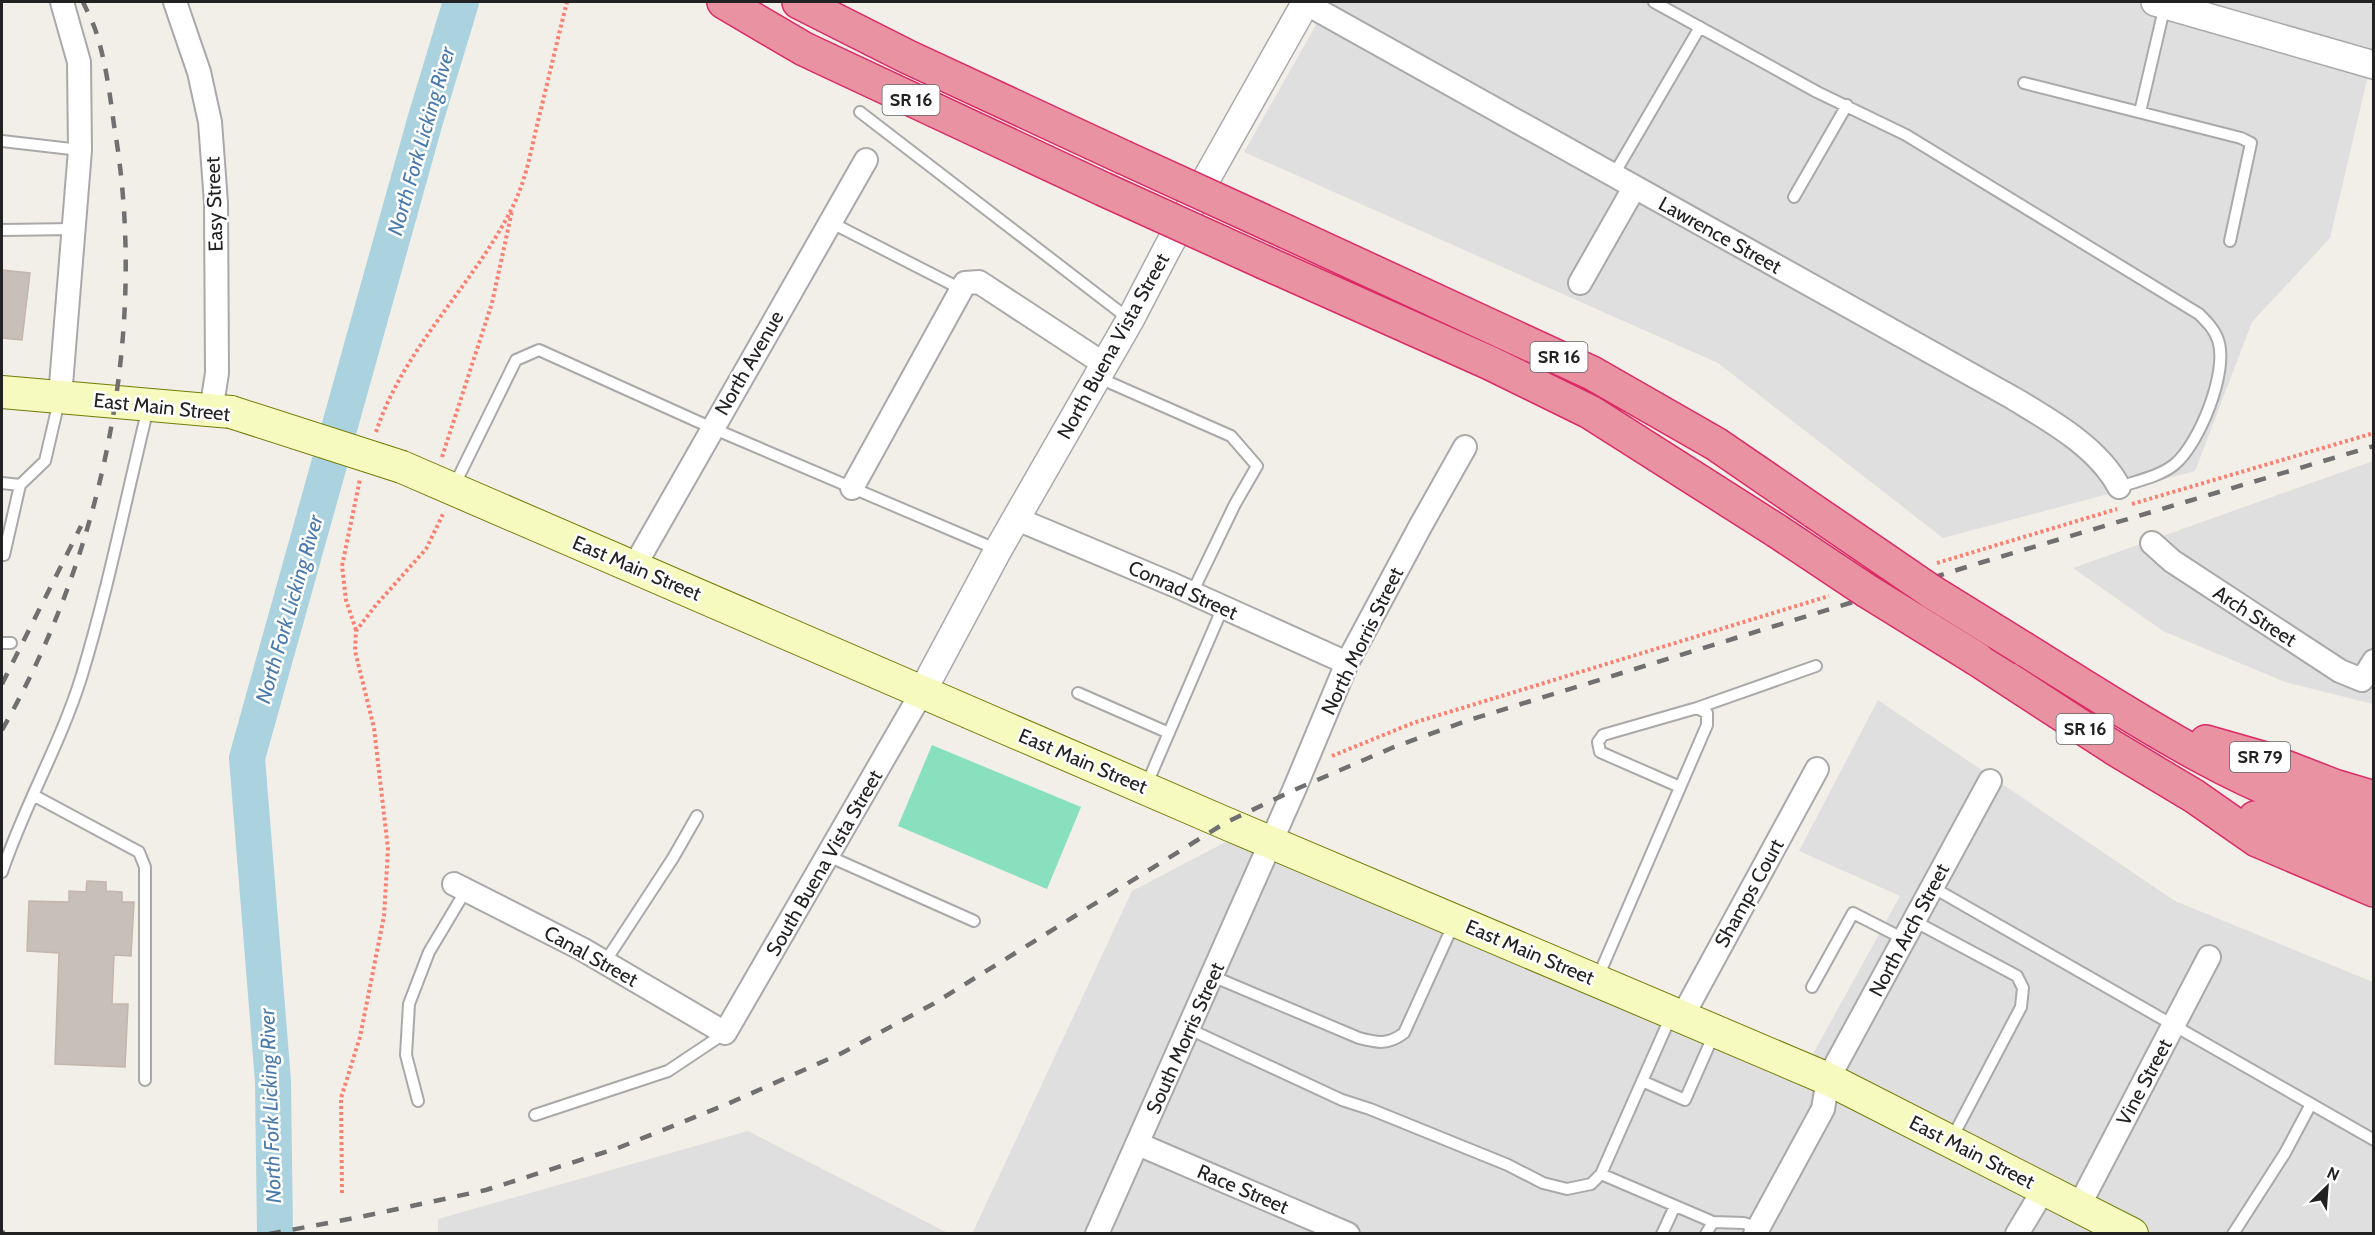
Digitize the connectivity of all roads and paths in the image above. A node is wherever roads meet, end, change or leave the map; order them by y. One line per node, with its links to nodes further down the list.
1 (62, 2): 16 (street)
2 (175, 2): 33 (street, Easy Street)
3 (567, 2): 21 (path)
4 (724, 2): 64 (highway, SR 16, bridge)
5 (799, 2): 57 (highway, SR 16, bridge)
6 (1306, 2): 18 (street, Lawrence Street); 28 (street, North Buena Vista Street)
7 (1654, 2): 9 (lane)
8 (2160, 3): 10 (street); 14 (lane)
9 (1700, 27): 12 (lane); 18 (lane)
10 (2373, 65)
11 (2025, 83): 14 (lane)
12 (1847, 105): 20 (lane); 41 (lane)
13 (860, 112): 28 (lane)
14 (2140, 112): 25 (lane)
15 (2, 141): 16 (lane)
16 (80, 150): 23 (street)
17 (866, 160): 22 (street, North Avenue)
18 (1613, 176): 19 (street, Lawrence Street)
19 (1634, 188): 26 (street); 41 (street, Lawrence Street)
20 (1794, 197)
21 (513, 207): 35 (path); 40 (path)
22 (830, 222): 27 (lane); 34 (street, North Avenue)
23 (74, 229): 24 (lane); 31 (street)
24 (2, 230)
25 (2230, 241)
26 (1580, 283)
27 (961, 289): 29 (street); 42 (street)
28 (1130, 320): 29 (street, North Buena Vista Street)
29 (1100, 370): 43 (street, North Buena Vista Street); 48 (lane)
30 (2, 392): 31 (main road, East Main Street)
31 (60, 397): 32 (main road, East Main Street); 39 (lane)
32 (149, 405): 33 (main road, East Main Street); 63 (lane)
33 (221, 411): 40 (main road, East Main Street, bridge)
34 (712, 428): 40 (lane); 42 (lane); 47 (street, North Avenue)
35 (375, 436)
36 (1465, 447): 52 (street, North Morris Street)
37 (361, 477): 50 (path)
38 (2, 483): 39 (lane)
39 (20, 484): 46 (lane)
40 (443, 485): 47 (main road, East Main Street); 50 (path)
41 (2119, 487)
42 (852, 489): 45 (lane)
43 (1017, 519): 45 (street, North Buena Vista Street); 48 (street, Conrad Street)
44 (2152, 543): 51 (street, Arch Street)
45 (998, 550): 54 (street, North Buena Vista Street)
46 (2, 555)
47 (634, 567): 54 (main road, East Main Street)
48 (1192, 593): 49 (street, Conrad Street)
49 (1223, 607): 52 (street, Conrad Street); 58 (lane)
50 (356, 630): 99 (path)
51 (2373, 661)
52 (1347, 663): 68 (street, North Morris Street)
53 (1816, 666): 56 (lane)
54 (922, 692): 62 (main road, East Main Street); 69 (street, South Buena Vista Street)
55 (1078, 693): 58 (lane)
56 (1697, 708): 61 (lane); 61 (lane)
57 (2144, 722): 65 (highway, SR 79); 67 (highway, SR 16)
58 (1169, 733): 62 (lane)
59 (1817, 769): 83 (street, Shamps Court)
60 (1990, 781): 73 (street, North Arch Street)
61 (1680, 787): 81 (lane)
62 (1145, 788): 68 (main road, East Main Street)
63 (33, 795): 71 (lane); 88 (lane)
64 (2194, 796): 70 (highway, SR 16); 74 (highway)
65 (2373, 798)
66 (697, 816): 79 (lane)
67 (2373, 830)
68 (1270, 840): 75 (main road, East Main Street); 80 (street, South Morris Street)
69 (828, 856): 76 (lane); 87 (street, South Buena Vista Street)
70 (2373, 858)
71 (2, 872)
72 (460, 887): 79 (street, Canal Street); 91 (lane)
73 (1932, 887): 77 (street, North Arch Street); 84 (lane)
74 (2373, 890)
75 (1455, 920): 80 (lane); 81 (main road, East Main Street)
76 (974, 921)
77 (1909, 930): 82 (lane); 89 (street, North Arch Street); 95 (lane)
78 (2209, 957): 84 (street, Vine Street)
79 (605, 962): 87 (street, Canal Street)
80 (1212, 976): 85 (street, South Morris Street)
81 (1596, 980): 83 (main road, East Main Street)
82 (1812, 987)
83 (1677, 1015): 86 (main road, East Main Street); 90 (lane)
84 (2172, 1026): 92 (lane); 101 (street, Vine Street)
85 (1189, 1029): 96 (street, South Morris Street); 97 (lane)
86 (1716, 1031): 89 (main road, East Main Street); 90 (lane)
87 (725, 1033): 93 (lane)
88 (145, 1080)
89 (1828, 1080): 95 (main road, East Main Street); 103 (street, North Arch Street)
90 (1642, 1081): 97 (lane)
91 (418, 1101)
92 (2312, 1104): 94 (lane); 110 (lane)
93 (535, 1114)
94 (2373, 1140)
95 (1950, 1141): 98 (main road, East Main Street)
96 (1138, 1144): 104 (street, South Morris Street); 105 (street, Race Street)
97 (1601, 1174): 100 (lane)
98 (2044, 1189): 101 (main road, East Main Street); 108 (street)
99 (342, 1193)
100 (1675, 1206): 102 (lane); 106 (lane)
101 (2079, 1206): 109 (main road, East Main Street)
102 (1713, 1222): 103 (lane); 107 (lane)
103 (1756, 1231)
104 (1097, 1233)
105 (1348, 1233)
106 (1662, 1233)
107 (1706, 1233)
108 (2017, 1233)
109 (2132, 1233)
110 (2233, 1233)

